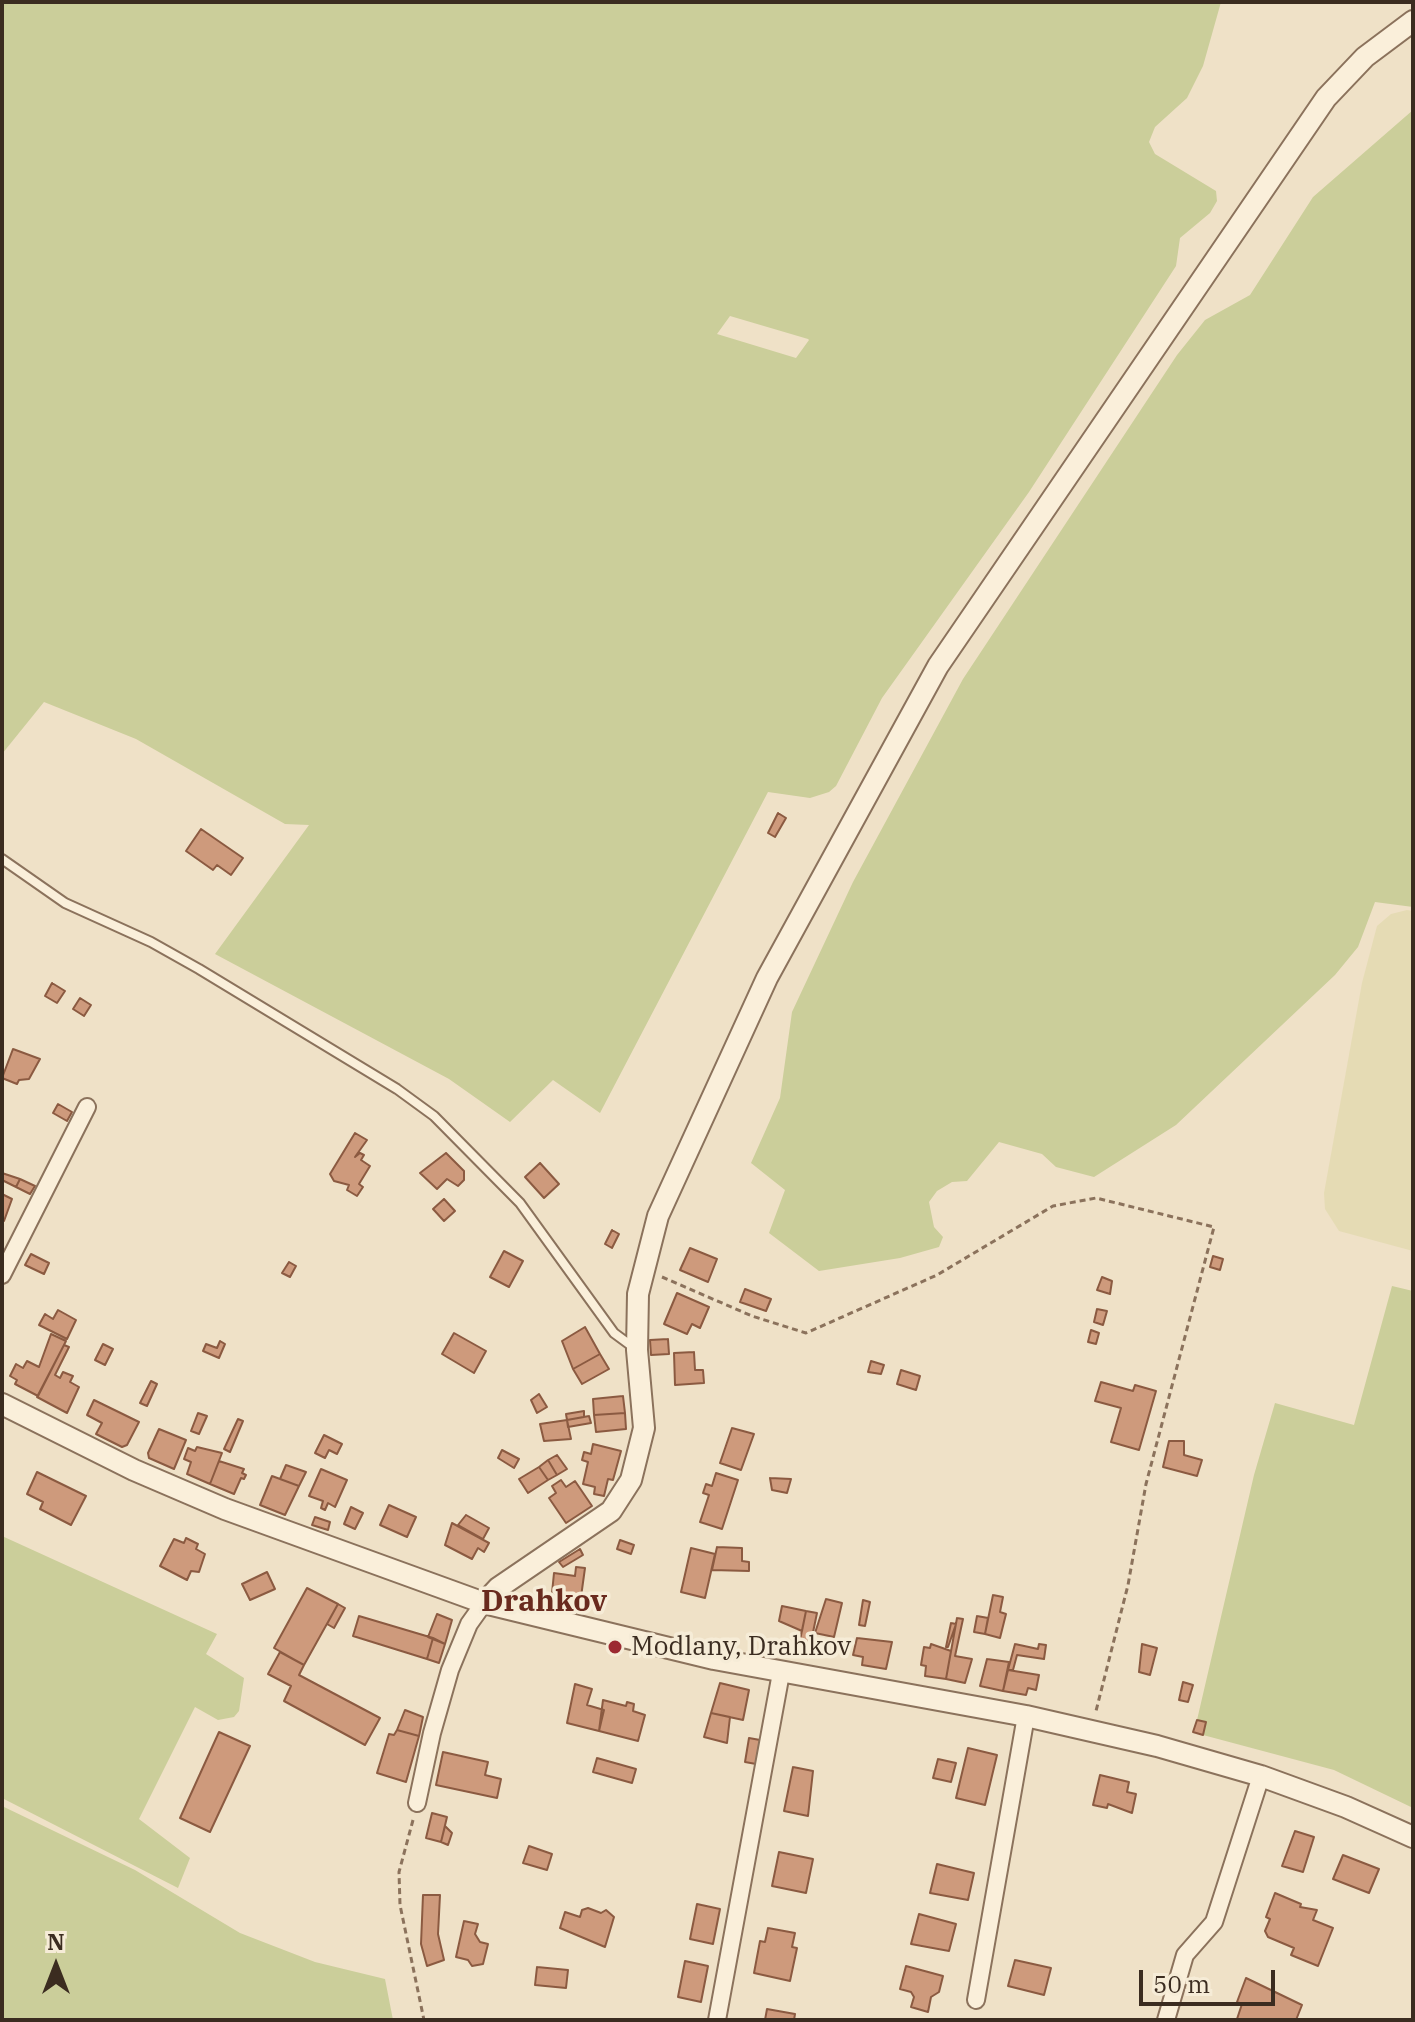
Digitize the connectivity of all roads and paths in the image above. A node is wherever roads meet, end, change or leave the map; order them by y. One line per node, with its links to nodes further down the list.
1 (1413, 21): 4 (street)
2 (2, 859): 6 (lane)
3 (87, 1107): 5 (street)
4 (644, 1269): 6 (street); 11 (path)
5 (2, 1275)
6 (637, 1350): 8 (street)
7 (2, 1404): 8 (street)
8 (484, 1603): 9 (street); 13 (street)
9 (781, 1673): 10 (street); 17 (street)
10 (1026, 1716): 11 (street); 15 (street)
11 (1091, 1730): 12 (street)
12 (1261, 1776): 14 (street); 18 (street)
13 (417, 1803): 16 (path)
14 (1413, 1837)
15 (976, 2000)
16 (424, 2020)
17 (717, 2020)
18 (1166, 2020)

